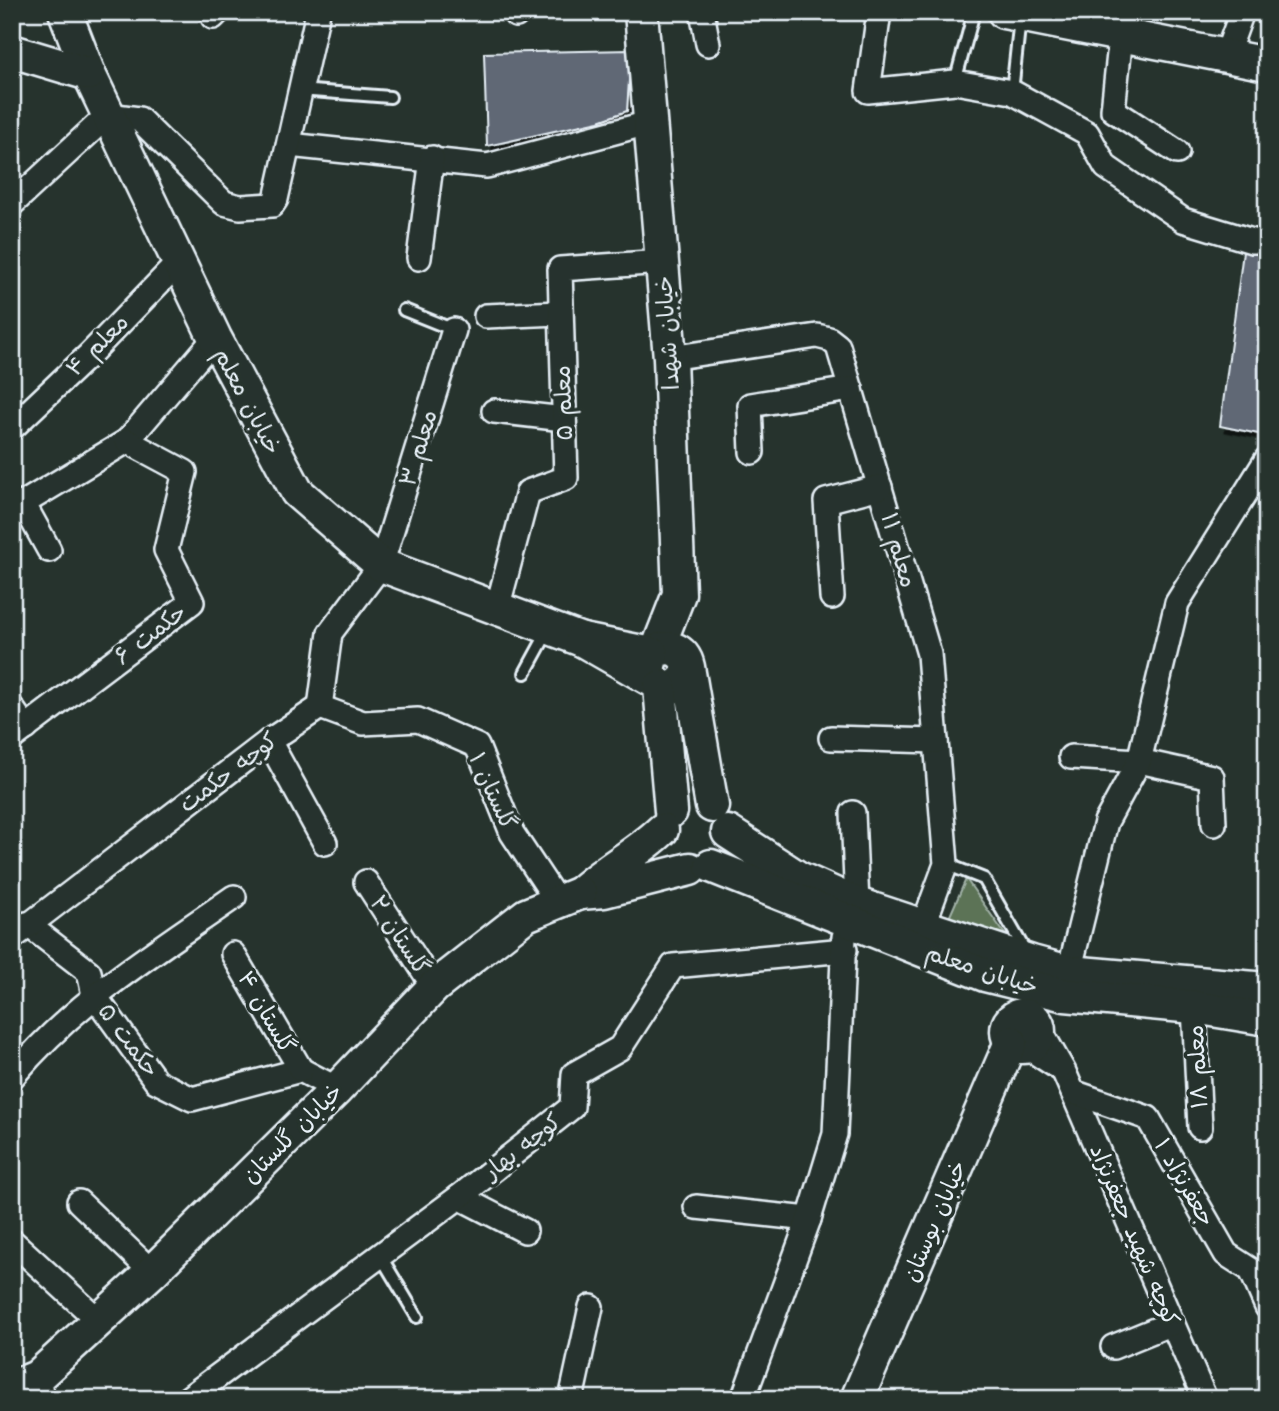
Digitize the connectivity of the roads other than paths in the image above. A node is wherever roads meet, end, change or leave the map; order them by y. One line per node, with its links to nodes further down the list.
1 (65, 12): 15 (main road, خیابان معلم)
2 (318, 12): 17 (street)
3 (641, 12): 21 (main road, خیابان شهدا)
4 (702, 12): 11 (street)
5 (879, 12): 16 (street)
6 (974, 12): 16 (lane)
7 (1242, 12): 13 (street)
8 (1012, 14): 9 (main road); 18 (lane)
9 (1073, 19): 10 (main road)
10 (1121, 35): 13 (main road); 23 (street)
11 (708, 44)
12 (13, 53): 15 (main road)
13 (1226, 56): 14 (main road)
14 (1267, 64)
15 (89, 74): 20 (main road, خیابان معلم)
16 (955, 82): 18 (street)
17 (299, 90): 19 (lane); 22 (street)
18 (1012, 92): 26 (street)
19 (390, 97)
20 (108, 115): 22 (street); 25 (street); 28 (main road, خیابان معلم)
21 (652, 122): 24 (street); 29 (main road, خیابان شهدا)
22 (289, 145): 24 (street)
23 (1177, 152)
24 (432, 158): 27 (street)
25 (12, 204)
26 (1267, 241)
27 (419, 258)
28 (179, 262): 34 (main road, خیابان معلم); 39 (street, معلم ۴)
29 (663, 262): 31 (street, معلم ۵); 35 (main road, خیابان شهدا)
30 (404, 310): 33 (lane)
31 (560, 313): 32 (street); 38 (street, معلم ۵)
32 (486, 316)
33 (454, 330): 46 (street, معلم ۳)
34 (215, 338): 40 (street); 46 (main road, خیابان معلم)
35 (670, 358): 36 (street, معلم ۱۱); 50 (main road, خیابان شهدا)
36 (851, 388): 41 (street); 43 (street, معلم ۱۱)
37 (494, 411): 38 (street)
38 (564, 419): 48 (street, معلم ۵)
39 (13, 426)
40 (127, 441): 44 (street); 54 (street, حکمت ۶)
41 (752, 452)
42 (1266, 461): 59 (street)
43 (880, 487): 47 (street); 57 (street, معلم ۱۱)
44 (18, 507): 45 (street)
45 (50, 550)
46 (382, 565): 48 (main road, خیابان معلم); 52 (street)
47 (832, 597)
48 (497, 609): 49 (main road, خیابان معلم)
49 (550, 628): 50 (main road, خیابان معلم); 51 (lane)
50 (655, 668): 61 (main road, خیابان معلم); 62 (main road)
51 (525, 673)
52 (320, 707): 56 (street, کوچه حکمت); 69 (street, گلستان ۱)
53 (12, 709): 54 (street)
54 (19, 733)
55 (831, 738): 57 (street)
56 (269, 741): 64 (street); 72 (street, کوچه حکمت)
57 (936, 741): 65 (street, معلم ۱۱)
58 (1071, 757): 59 (street)
59 (1139, 761): 63 (street); 76 (street)
60 (853, 813): 70 (street)
61 (720, 819): 62 (main road); 66 (main road); 70 (main road, خیابان معلم)
62 (667, 821): 66 (main road); 69 (main road)
63 (1214, 824)
64 (325, 843)
65 (946, 864): 71 (street, معلم ۱۱); 74 (lane)
66 (700, 867): 69 (main road); 70 (main road, خیابان معلم)
67 (366, 882): 77 (street, گلستان ۲)
68 (234, 897): 79 (street)
69 (569, 897): 77 (main road, خیابان گلستان)
70 (848, 925): 71 (main road, خیابان معلم); 75 (main road, خیابان معلم); 88 (street, کوچه بهار); 91 (street)
71 (923, 926): 74 (main road, خیابان معلم)
72 (20, 931): 79 (street, حکمت ۵)
73 (233, 954): 83 (street, گلستان ۴)
74 (1032, 962): 76 (main road, خیابان معلم)
75 (985, 975): 76 (main road, خیابان معلم); 82 (main road)
76 (1067, 983): 78 (main road, خیابان معلم); 80 (main road, خیابان معلم); 82 (main road, خیابان بوستان)
77 (434, 987): 86 (main road, خیابان گلستان)
78 (1267, 989)
79 (94, 995): 83 (street, حکمت ۵); 84 (street)
80 (1194, 1007): 81 (main road, خیابان معلم); 87 (street, معلم ۱۸)
81 (1267, 1018)
82 (1022, 1035): 85 (street, کوچه شهید جعفرنژاد); 106 (main road, خیابان بوستان)
83 (301, 1070): 86 (street)
84 (12, 1077)
85 (1069, 1082): 97 (street, جعفرنژاد ۱); 100 (street, کوچه شهید جعفرنژاد)
86 (337, 1089): 95 (main road, خیابان گلستان)
87 (1200, 1127)
88 (459, 1196): 92 (street); 94 (street, کوچه بهار)
89 (79, 1202): 95 (street)
90 (696, 1208): 91 (street)
91 (809, 1219): 105 (street)
92 (525, 1231)
93 (12, 1241): 99 (street)
94 (380, 1255): 98 (lane); 103 (street, کوچه بهار)
95 (152, 1272): 99 (main road, خیابان گلستان)
96 (591, 1307): 104 (street)
97 (1267, 1307)
98 (417, 1317)
99 (98, 1320): 102 (main road, خیابان گلستان)
100 (1172, 1323): 101 (street); 107 (street, کوچه شهید جعفرنژاد)
101 (1113, 1347)
102 (31, 1388)
103 (187, 1399)
104 (571, 1399)
105 (743, 1399)
106 (857, 1399)
107 (1205, 1399)

